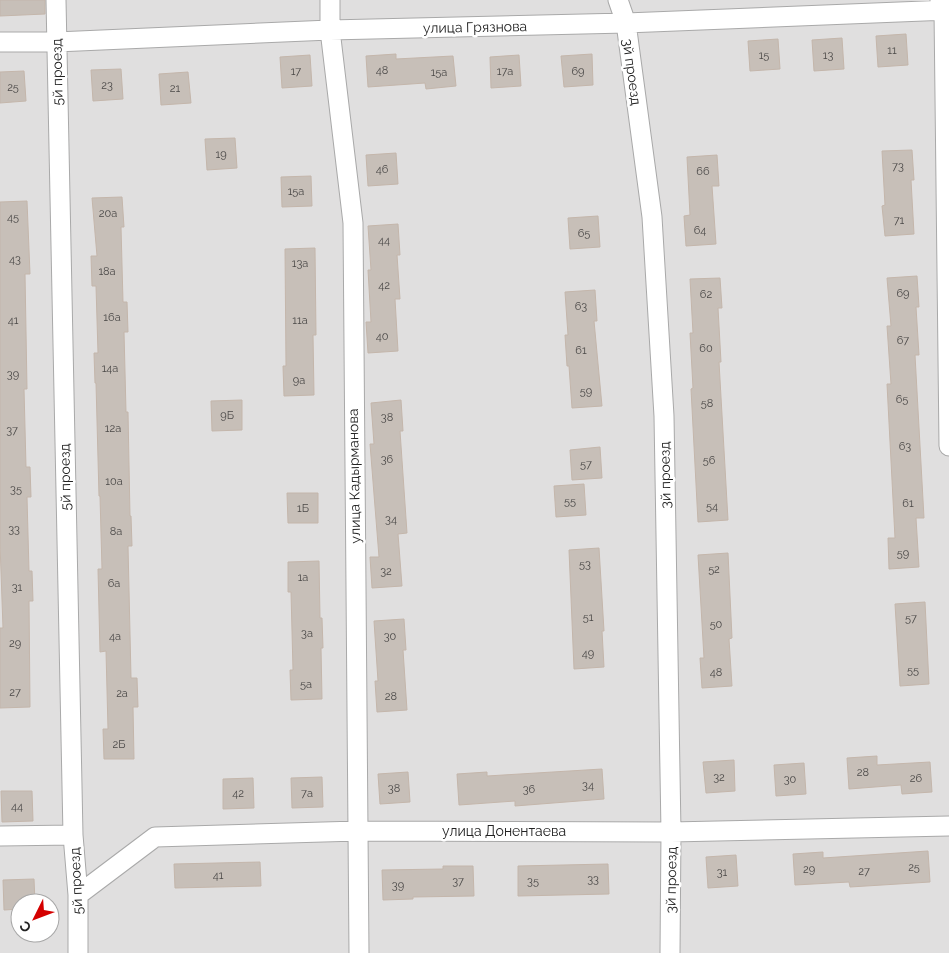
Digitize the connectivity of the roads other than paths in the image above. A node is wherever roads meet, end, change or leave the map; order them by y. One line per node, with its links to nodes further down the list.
1 (56, 0): 8 (street, 5й проезд)
2 (330, 0): 6 (street, улица Кадырманова)
3 (618, 0): 5 (street, 3й проезд)
4 (944, 7): 5 (street, улица Грязнова); 9 (street)
5 (626, 23): 6 (street, улица Грязнова); 12 (street, 3й проезд)
6 (330, 30): 8 (street, улица Грязнова); 11 (street, улица Кадырманова)
7 (0, 42): 8 (street, улица Грязнова)
8 (56, 42): 13 (street, 5й проезд)
9 (949, 446)
10 (949, 826): 12 (street, улица Донентаева)
11 (358, 831): 12 (street, улица Донентаева); 15 (street, улица Донентаева); 17 (street, улица Кадырманова)
12 (672, 832): 18 (street, 3й проезд)
13 (73, 835): 14 (street); 15 (street, 5й проезд)
14 (0, 836)
15 (78, 895): 16 (street, 5й проезд)
16 (78, 953)
17 (359, 953)
18 (670, 953)

